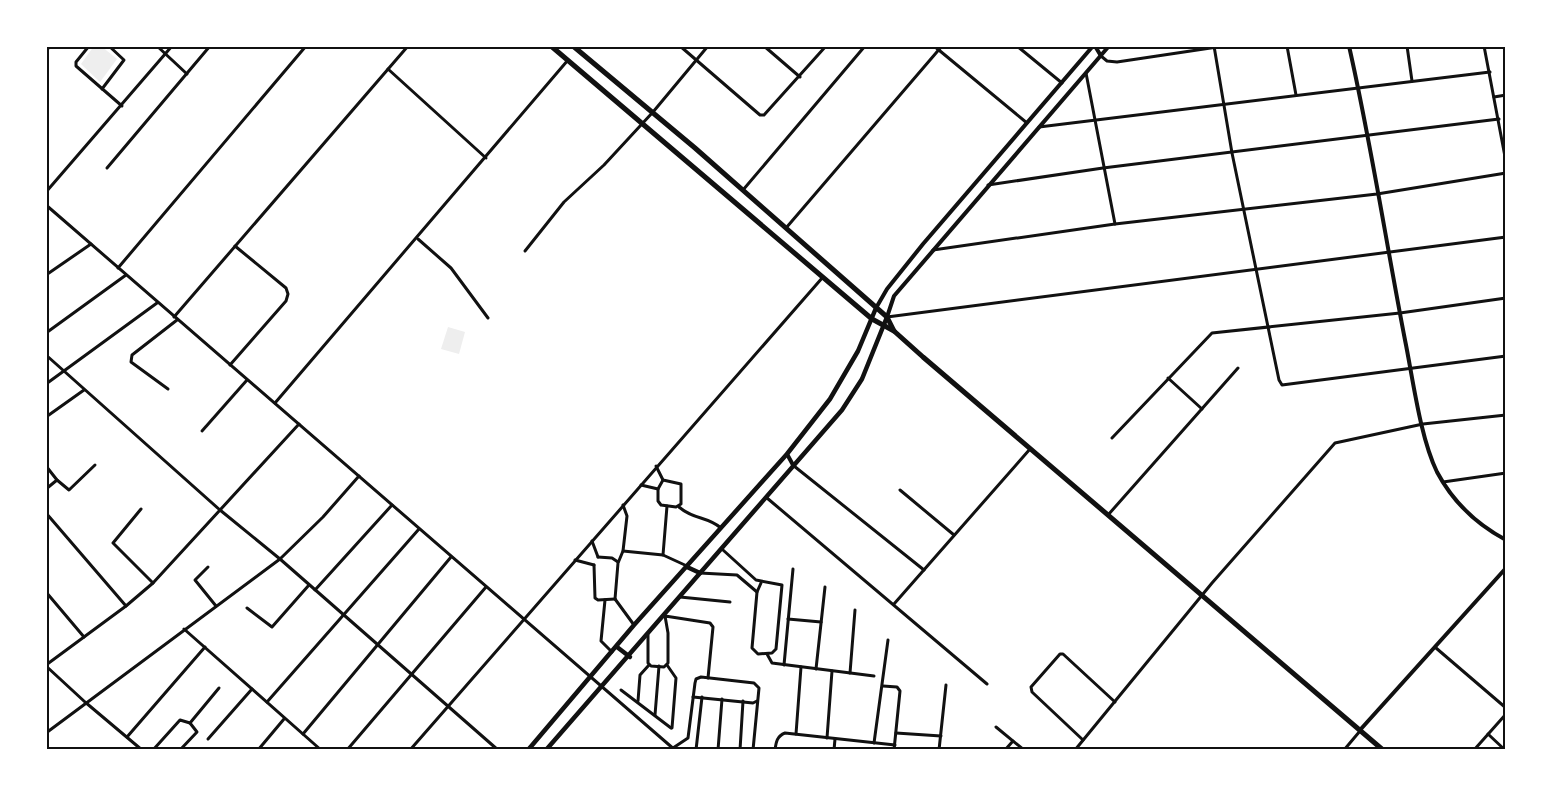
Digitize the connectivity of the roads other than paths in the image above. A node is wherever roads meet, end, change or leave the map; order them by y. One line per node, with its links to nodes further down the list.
1 (50, 46): 28 (street)
2 (89, 46): 41 (street)
3 (108, 46): 41 (street)
4 (157, 46): 29 (street)
5 (172, 46): 29 (street)
6 (210, 46): 36 (street)
7 (306, 46): 79 (street)
8 (408, 46): 33 (street)
9 (551, 46): 31 (main road)
10 (573, 46): 47 (main road)
11 (680, 46): 32 (street)
12 (708, 46): 32 (street)
13 (764, 46): 37 (street)
14 (826, 46): 37 (street)
15 (865, 46): 62 (street)
16 (934, 46): 27 (street)
17 (942, 46): 27 (street)
18 (1017, 46): 39 (street)
19 (1094, 46): 30 (street); 39 (street)
20 (1109, 46): 30 (street)
21 (1224, 46): 26 (street)
22 (1286, 46): 42 (street)
23 (1349, 46): 40 (street)
24 (1407, 46): 38 (street)
25 (1484, 46): 35 (street)
26 (1214, 47): 30 (street); 45 (street)
27 (939, 50): 50 (street); 70 (street)
28 (46, 51)
29 (166, 54): 36 (street); 46 (street)
30 (1101, 56): 34 (street)
31 (568, 60): 51 (main road); 55 (street)
32 (696, 60): 37 (street); 47 (street)
33 (388, 69): 55 (street); 75 (street)
34 (1086, 72): 48 (street); 52 (street)
35 (1490, 72): 38 (street); 44 (street)
36 (187, 74): 57 (street)
37 (800, 77)
38 (1412, 81): 40 (street)
39 (1062, 83): 50 (street)
40 (1358, 87): 42 (street); 53 (street)
41 (102, 89): 46 (street)
42 (1296, 95): 45 (street)
43 (1506, 95): 44 (street)
44 (1494, 97): 49 (street)
45 (1225, 105): 48 (street); 54 (street)
46 (122, 106): 63 (street)
47 (653, 112): 51 (street); 62 (main road)
48 (1094, 119): 52 (street); 58 (street)
49 (1499, 119): 53 (street); 56 (street)
50 (1028, 123): 52 (street); 60 (street)
51 (642, 124): 77 (street); 83 (main road)
52 (1038, 128): 61 (street)
53 (1366, 136): 54 (street); 64 (street)
54 (1232, 153): 58 (street); 66 (street)
55 (486, 158): 72 (street)
56 (1506, 162)
57 (107, 168)
58 (1103, 168): 61 (street); 69 (street)
59 (1506, 173): 64 (street)
60 (977, 181): 61 (street); 74 (street)
61 (987, 186): 76 (street)
62 (742, 190): 70 (main road)
63 (46, 192)
64 (1377, 194): 66 (street); 78 (street)
65 (46, 205): 67 (street)
66 (1244, 208): 69 (street); 80 (street)
67 (51, 210): 68 (street); 73 (street)
68 (46, 213)
69 (1115, 224): 76 (street)
70 (786, 229): 86 (main road)
71 (1506, 237): 78 (street)
72 (418, 239): 89 (street); 107 (street)
73 (91, 244): 79 (street); 81 (street)
74 (923, 244): 76 (street); 86 (street)
75 (235, 246): 91 (street); 98 (street)
76 (932, 250): 88 (street)
77 (525, 251)
78 (1389, 253): 80 (street); 87 (street)
79 (118, 268): 82 (street)
80 (1256, 268): 88 (street); 93 (street)
81 (46, 275)
82 (126, 275): 85 (street); 95 (street)
83 (823, 277): 90 (main road); 119 (street)
84 (1506, 298): 87 (street)
85 (157, 303): 91 (street); 101 (street)
86 (876, 308): 88 (main road); 90 (main road)
87 (1400, 312): 93 (street); 100 (street)
88 (887, 317): 92 (main road); 94 (main road)
89 (488, 318)
90 (872, 318): 92 (main road); 116 (main road)
91 (176, 319): 98 (street); 105 (street)
92 (882, 326): 94 (main road); 120 (main road)
93 (1270, 327): 100 (street); 102 (street)
94 (894, 331): 115 (main road)
95 (46, 334)
96 (46, 355): 101 (street)
97 (1506, 356): 100 (street)
98 (230, 366): 103 (street)
99 (1238, 368): 108 (street)
100 (1411, 369): 112 (street)
101 (64, 372): 104 (street); 106 (street)
102 (1168, 378): 108 (street); 114 (street)
103 (247, 380): 107 (street); 113 (street)
104 (46, 384)
105 (168, 389)
106 (84, 390): 110 (street); 136 (street)
107 (275, 403): 111 (street)
108 (1202, 409): 138 (street)
109 (1506, 415): 112 (street)
110 (46, 417)
111 (299, 424): 122 (street); 136 (street)
112 (1422, 424): 125 (street); 167 (street)
113 (202, 431)
114 (1112, 438)
115 (1030, 449): 138 (main road); 141 (street)
116 (786, 454): 120 (street); 139 (main road)
117 (95, 465): 123 (street)
118 (46, 466): 123 (street)
119 (656, 466): 124 (street); 126 (street)
120 (793, 466): 130 (main road); 157 (street)
121 (1506, 473): 125 (street)
122 (359, 476): 131 (street); 149 (street)
123 (57, 480): 127 (street)
124 (663, 480): 128 (street); 134 (street)
125 (1442, 482): 142 (street)
126 (641, 485): 128 (street); 132 (street)
127 (46, 489)
128 (658, 489): 133 (street)
129 (900, 490): 141 (street)
130 (767, 498): 144 (main road); 172 (street)
131 (392, 505): 140 (street); 164 (street)
132 (623, 505): 143 (street); 145 (street)
133 (667, 506): 134 (street); 146 (street)
134 (679, 507): 139 (street)
135 (141, 509): 159 (street)
136 (220, 510): 149 (street); 159 (street)
137 (46, 513): 173 (street)
138 (1108, 515): 167 (main road)
139 (721, 528): 153 (main road)
140 (419, 529): 147 (street); 177 (street)
141 (954, 535): 157 (street)
142 (1506, 540)
143 (592, 541): 148 (street); 150 (street)
144 (723, 550): 158 (main road); 160 (street)
145 (623, 551): 146 (street); 151 (street)
146 (663, 555): 153 (street)
147 (451, 557): 162 (street); 187 (street)
148 (598, 557): 151 (street); 152 (street)
149 (280, 559): 161 (street); 174 (street)
150 (575, 560): 152 (street); 179 (street)
151 (618, 563): 169 (street)
152 (594, 565): 170 (street)
153 (687, 566): 158 (main road); 182 (main road)
154 (208, 567): 174 (street)
155 (1506, 568): 190 (street)
156 (793, 569): 180 (street)
157 (924, 570): 172 (street)
158 (700, 573): 166 (street); 168 (main road)
159 (153, 583): 173 (street)
160 (761, 583): 166 (street); 192 (street)
161 (309, 585): 164 (street); 175 (street)
162 (486, 587): 179 (street); 202 (street)
163 (825, 587): 181 (street)
164 (315, 590): 177 (street)
165 (46, 592): 185 (street)
166 (757, 592): 192 (street)
167 (1203, 594): 222 (street); 230 (main road)
168 (680, 597): 171 (street); 178 (main road)
169 (615, 599): 170 (street); 182 (street)
170 (604, 600): 191 (street)
171 (730, 602)
172 (894, 604): 207 (street)
173 (126, 606): 185 (street)
174 (216, 606): 183 (street)
175 (247, 608)
176 (855, 610): 203 (street)
177 (343, 616): 187 (street); 221 (street)
178 (665, 616): 184 (main road); 196 (street); 206 (street)
179 (524, 618): 205 (street); 223 (street)
180 (788, 619): 181 (street); 197 (street)
181 (821, 622): 200 (street)
182 (634, 625): 189 (main road)
183 (184, 629): 188 (street); 220 (street)
184 (648, 635): 193 (main road); 195 (street)
185 (84, 637): 194 (street)
186 (888, 640): 209 (street)
187 (378, 646): 202 (street); 233 (street)
188 (205, 647): 212 (street); 237 (street)
189 (618, 647): 191 (main road); 193 (main road)
190 (1436, 648): 224 (street); 230 (street)
191 (613, 652): 205 (main road)
192 (767, 654): 197 (street)
193 (630, 656): 210 (main road)
194 (46, 665): 220 (street)
195 (649, 665): 198 (street); 217 (street)
196 (667, 665): 198 (street); 226 (street)
197 (784, 665): 199 (street)
198 (659, 666): 226 (street)
199 (801, 667): 200 (street); 234 (street)
200 (816, 669): 201 (street)
201 (832, 671): 203 (street); 238 (street)
202 (411, 673): 223 (street); 251 (street)
203 (850, 673): 204 (street)
204 (874, 676)
205 (590, 678): 210 (street); 254 (main road)
206 (708, 678): 214 (street); 219 (street)
207 (987, 684)
208 (946, 685): 236 (street)
209 (883, 686): 232 (street); 243 (street)
210 (602, 687): 245 (street); 255 (main road)
211 (218, 688): 228 (street)
212 (252, 689): 221 (street); 239 (street)
213 (621, 690): 217 (street)
214 (693, 697): 215 (street); 245 (street)
215 (702, 697): 216 (street); 256 (street)
216 (722, 699): 218 (street); 257 (street)
217 (638, 701): 226 (street)
218 (743, 701): 219 (street); 258 (street)
219 (757, 701): 259 (street)
220 (85, 702): 231 (street); 237 (street)
221 (267, 702): 227 (street)
222 (1115, 702): 241 (street); 241 (street)
223 (448, 705): 252 (street); 253 (street)
224 (1506, 708)
225 (1506, 714): 235 (street)
226 (655, 715)
227 (284, 719): 233 (street); 249 (street)
228 (190, 723): 247 (street); 248 (street)
229 (996, 727): 242 (street)
230 (1360, 730): 266 (street); 267 (main road)
231 (46, 732)
232 (896, 733): 236 (street); 244 (street)
233 (303, 734): 250 (street)
234 (796, 734): 238 (street); 260 (street)
235 (1488, 734): 268 (street); 269 (street)
236 (941, 736): 262 (street)
237 (127, 737): 246 (street)
238 (827, 738): 240 (street)
239 (208, 739)
240 (835, 739): 243 (street); 261 (street)
241 (1083, 740): 265 (street)
242 (1013, 741): 263 (street); 264 (street)
243 (874, 743): 244 (street)
244 (894, 748)
245 (674, 749)
246 (142, 750)
247 (153, 750)
248 (180, 750)
249 (258, 750)
250 (321, 750)
251 (347, 750)
252 (410, 750)
253 (498, 750)
254 (528, 750)
255 (546, 750)
256 (696, 750)
257 (718, 750)
258 (740, 750)
259 (753, 750)
260 (776, 750)
261 (834, 750)
262 (939, 750)
263 (1005, 750)
264 (1024, 750)
265 (1075, 750)
266 (1344, 750)
267 (1383, 750)
268 (1474, 750)
269 (1505, 750)

